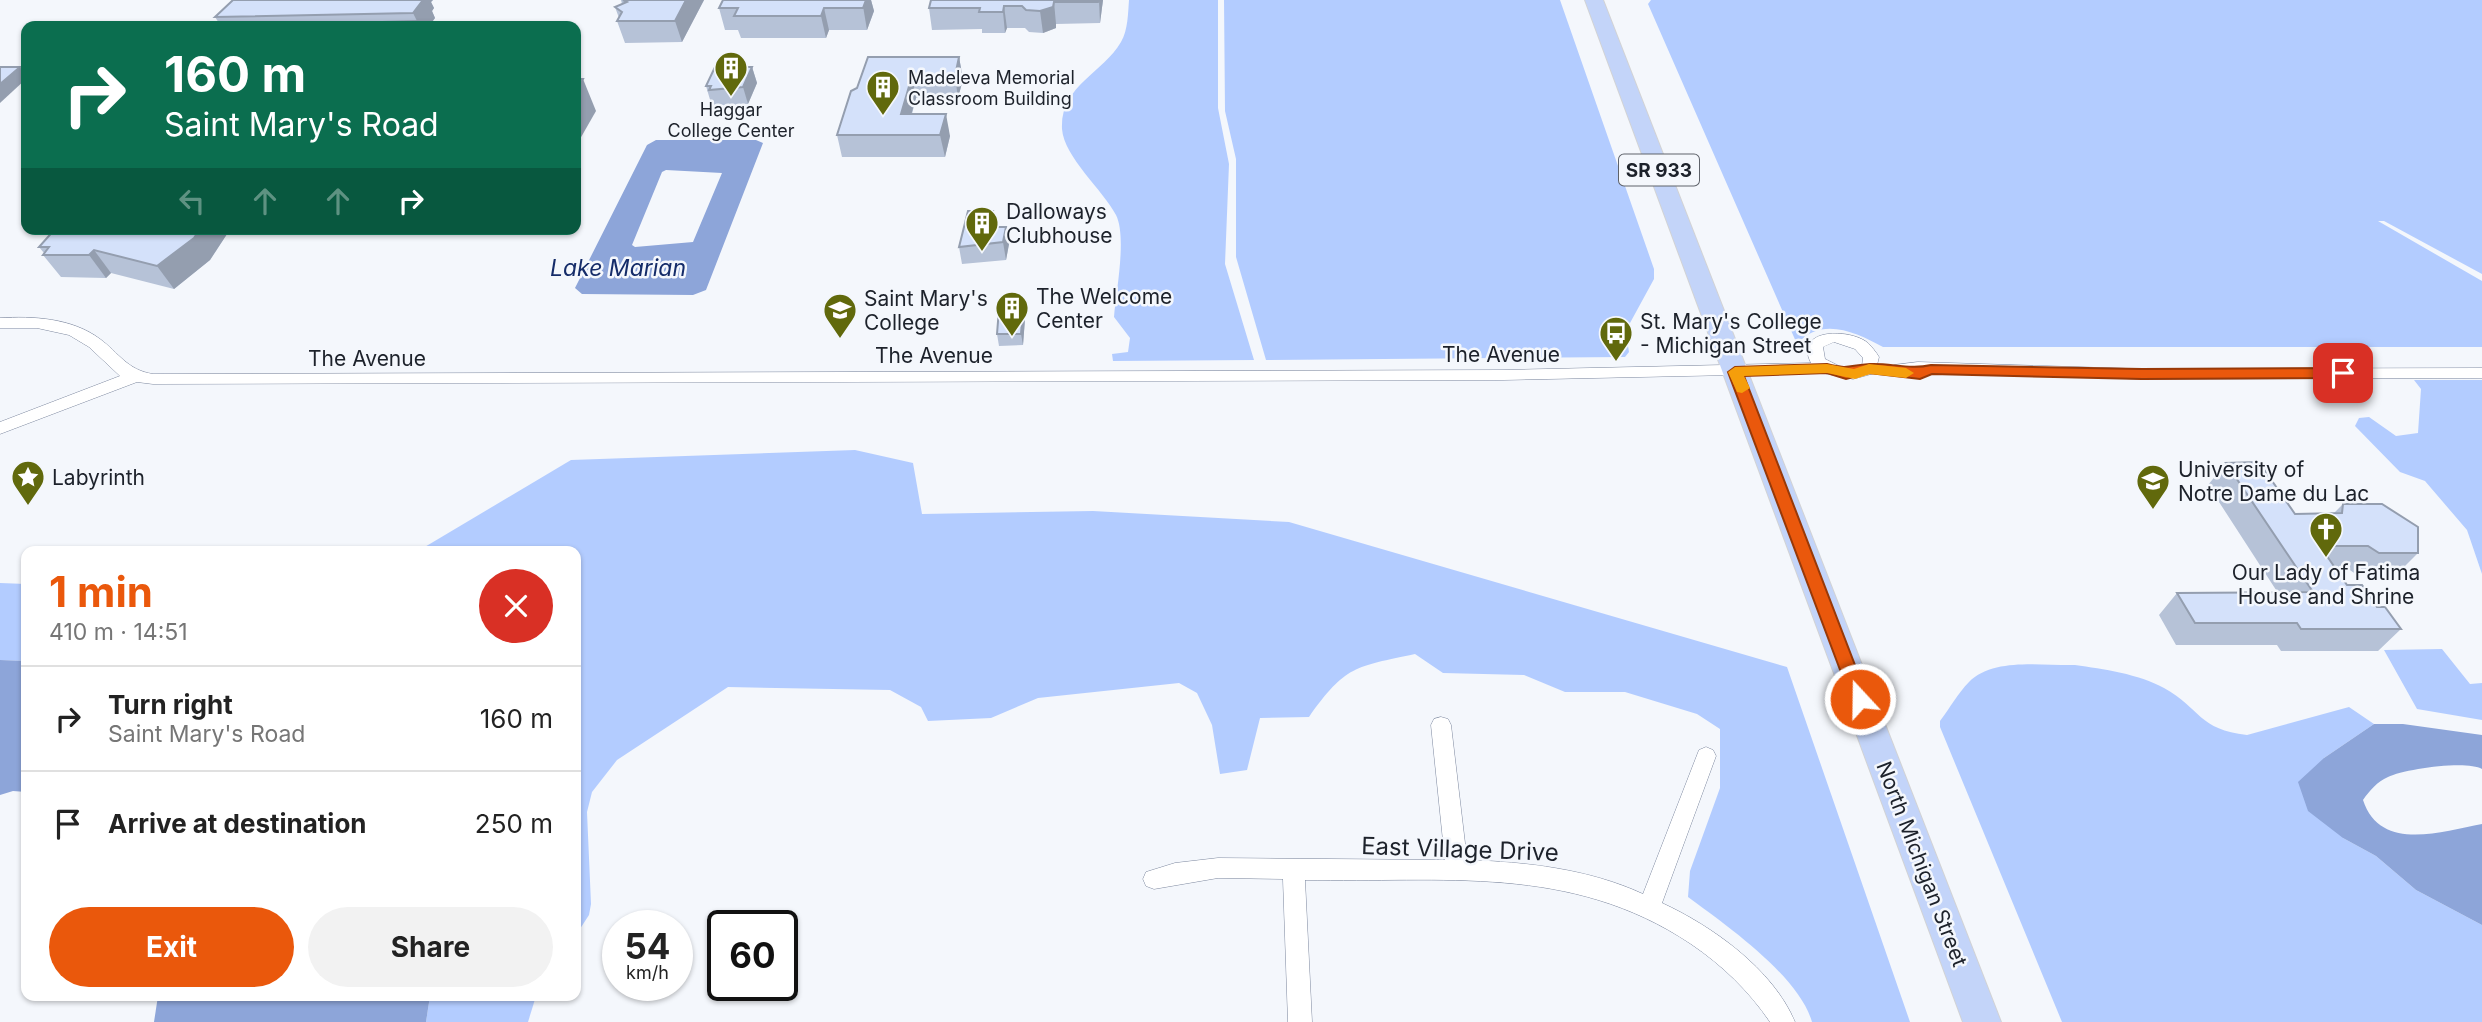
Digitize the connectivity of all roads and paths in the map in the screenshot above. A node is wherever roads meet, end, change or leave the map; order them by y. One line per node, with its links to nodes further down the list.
1 (1594, 0): 5 (main road, North Michigan Street / SR 933)
2 (0, 323): 7 (street)
3 (1827, 368): 4 (street, The Avenue); 4 (street); 5 (street, The Avenue)
4 (1869, 369): 6 (street, The Avenue)
5 (1735, 372): 7 (street, The Avenue); 17 (main road, North Michigan Street / SR 933)
6 (2482, 373)
7 (133, 377): 8 (street)
8 (0, 428)
9 (1441, 725): 12 (street)
10 (1706, 755): 14 (street)
11 (1294, 870): 12 (street, East Village Drive); 13 (street, East Village Drive); 15 (street)
12 (1457, 870): 14 (street, East Village Drive)
13 (1154, 879)
14 (1650, 905): 16 (street, East Village Drive)
15 (1300, 1022)
16 (1783, 1022)
17 (1982, 1022)

